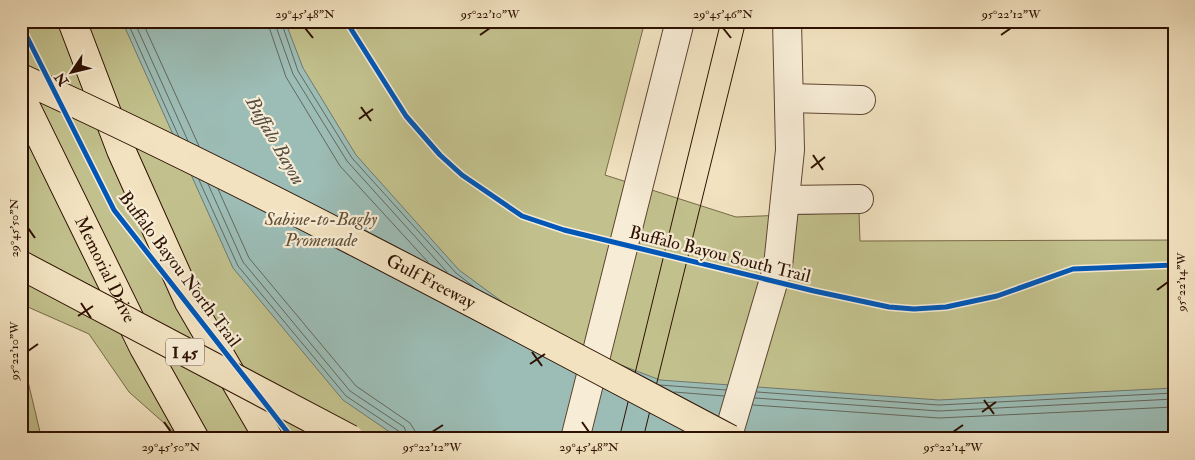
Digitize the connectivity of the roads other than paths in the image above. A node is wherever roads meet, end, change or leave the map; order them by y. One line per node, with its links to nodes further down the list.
1 (72, 21): 12 (main road, bridge)
2 (680, 21): 14 (street)
3 (788, 25): 6 (street)
4 (21, 78): 15 (main road, Gulf Freeway, bridge)
5 (21, 97): 11 (main road, Memorial Drive, bridge)
6 (789, 98): 7 (street); 9 (street)
7 (861, 100)
8 (859, 199): 9 (street)
9 (785, 200): 15 (street)
10 (21, 265): 13 (main road, I 45, bridge)
11 (195, 439)
12 (269, 439)
13 (350, 439)
14 (575, 439)
15 (728, 439)

